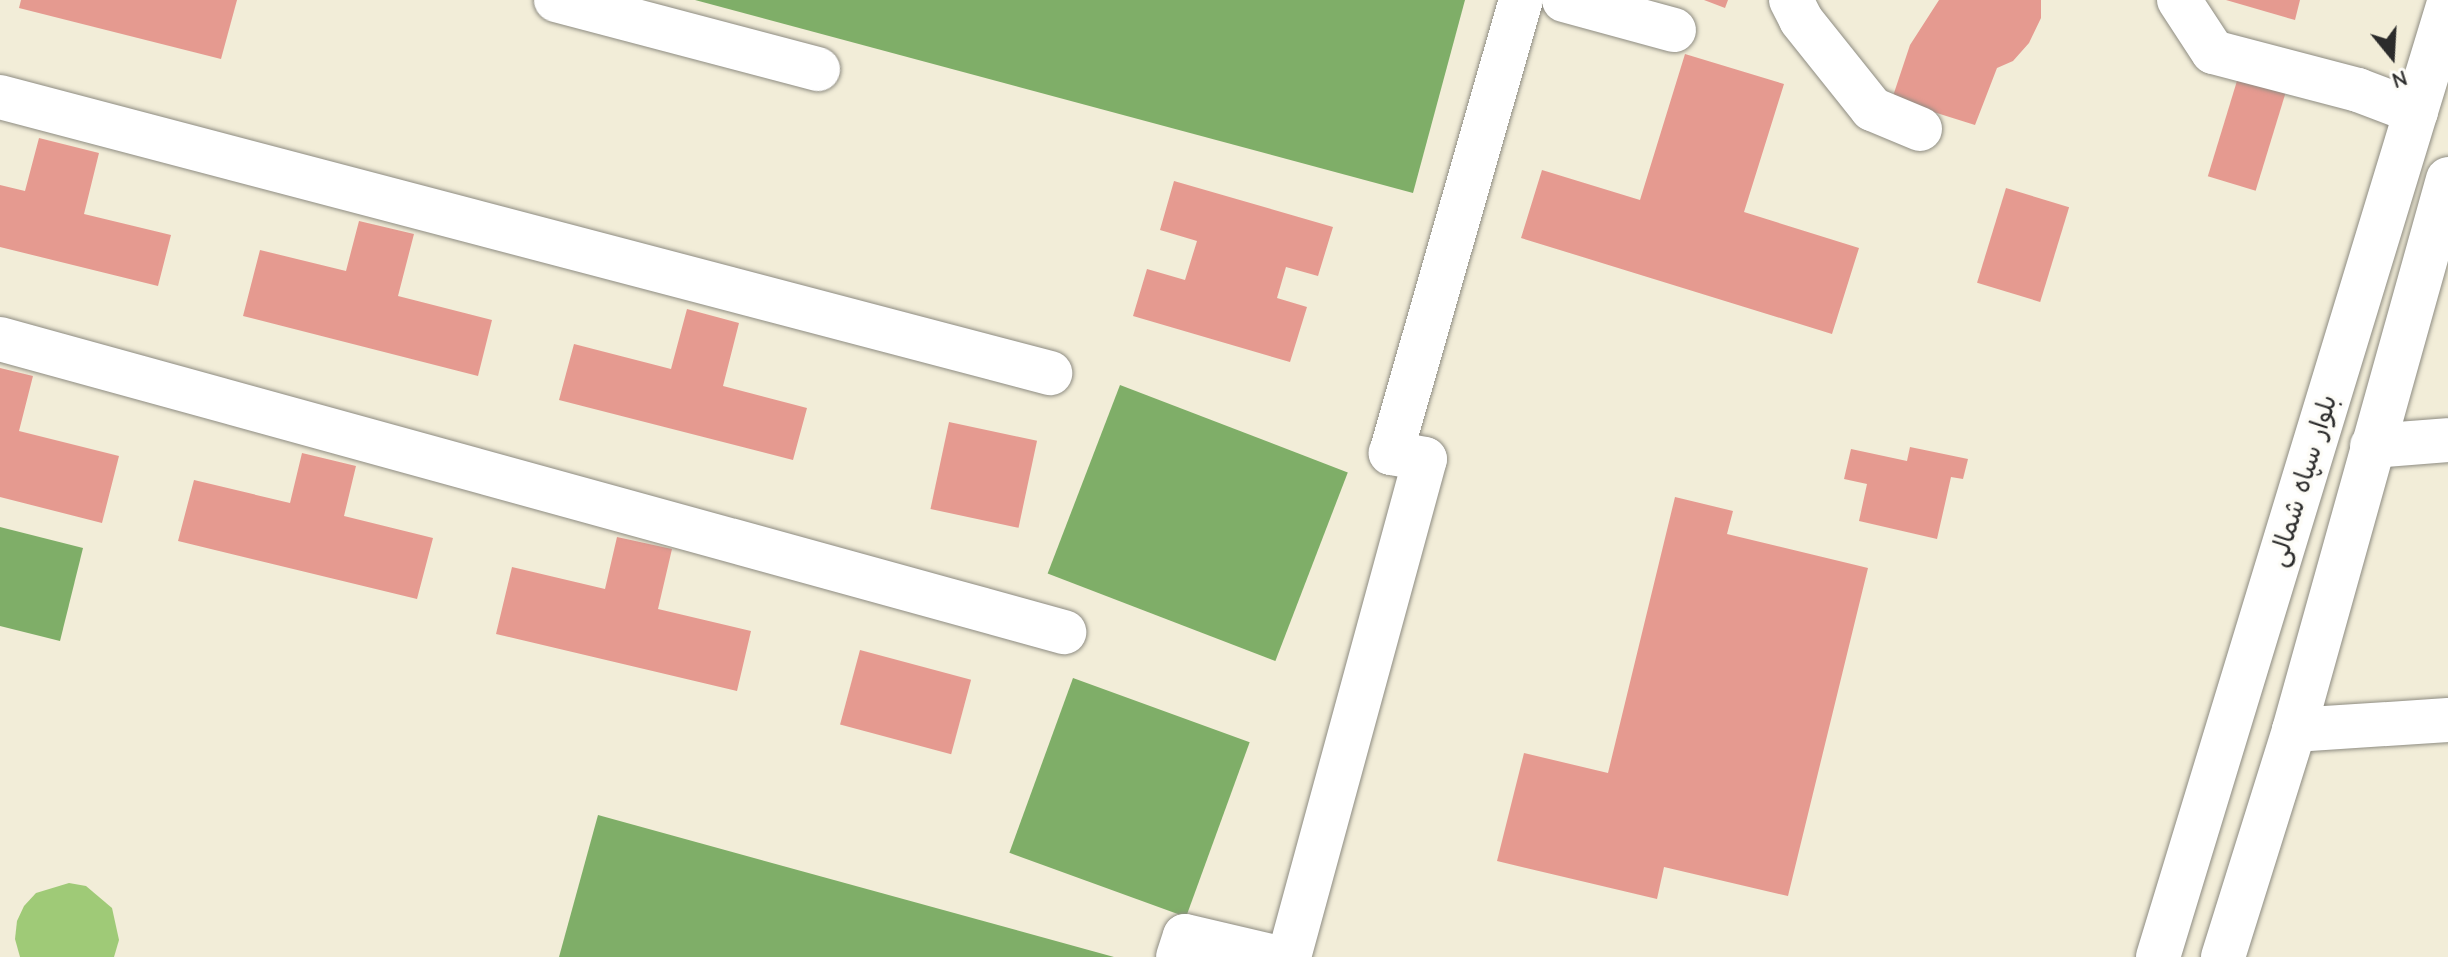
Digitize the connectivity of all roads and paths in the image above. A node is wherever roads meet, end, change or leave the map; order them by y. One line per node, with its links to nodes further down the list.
1 (556, 0): 8 (main road)
2 (1521, 0): 24 (main road)
3 (1564, 0): 7 (main road)
4 (1791, 0): 11 (main road)
5 (2179, 0): 10 (main road)
6 (2448, 6): 10 (main road, بلوار سپاه شمالی)
7 (1674, 30)
8 (818, 69)
9 (0, 97): 14 (main road)
10 (2416, 112): 17 (main road, بلوار سپاه شمالی)
11 (1920, 129)
12 (2448, 179): 16 (main road, بلوار سپاه شمالی)
13 (0, 339): 19 (main road)
14 (1050, 373)
15 (2448, 440): 16 (main road)
16 (2372, 446): 18 (main road, بلوار سپاه شمالی)
17 (2282, 551): 18 (main road); 25 (main road, بلوار سپاه شمالی)
18 (2339, 566): 21 (main road, بلوار سپاه شمالی)
19 (1064, 632)
20 (2448, 720): 21 (main road)
21 (2294, 730): 26 (main road, بلوار سپاه شمالی)
22 (1178, 957): 23 (main road)
23 (1275, 957)
24 (1289, 957)
25 (2158, 957)
26 (2223, 957)

